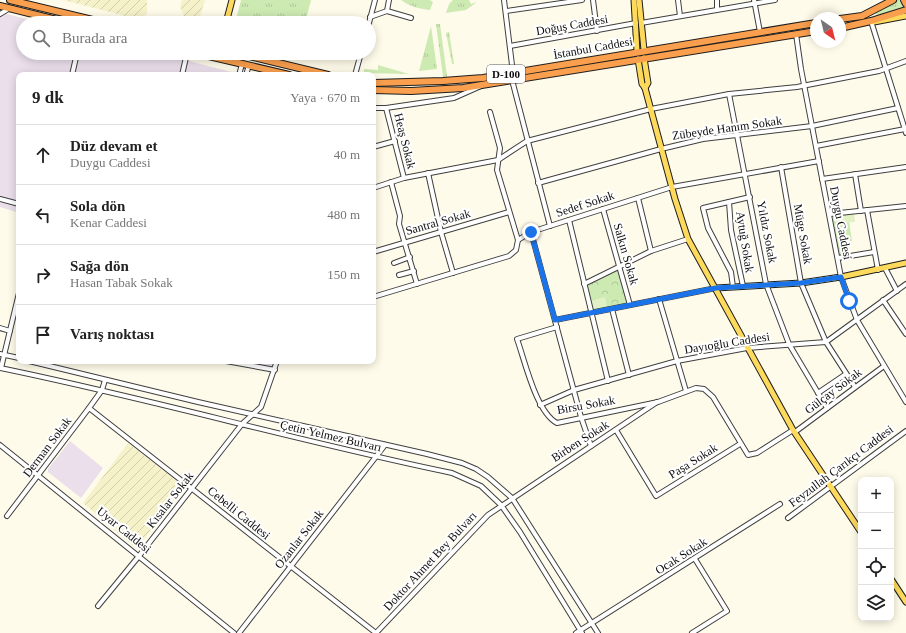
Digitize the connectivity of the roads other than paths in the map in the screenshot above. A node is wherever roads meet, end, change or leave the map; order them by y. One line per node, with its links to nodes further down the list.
1 (10, 0): 26 (highway)
2 (232, 0): 27 (main road)
3 (375, 0): 28 (street)
4 (389, 0): 22 (street)
5 (504, 0): 23 (street)
6 (582, 0): 23 (street)
7 (593, 0): 38 (street)
8 (634, 0): 35 (main road)
9 (639, 0): 35 (main road)
10 (678, 0): 30 (street)
11 (717, 0): 20 (street)
12 (775, 0): 15 (street, Doğuş Caddesi)
13 (893, 0): 16 (highway)
14 (904, 0): 17 (highway)
15 (754, 2): 20 (street, Doğuş Caddesi); 39 (street)
16 (887, 2): 33 (highway)
17 (906, 4)
18 (0, 6): 19 (highway)
19 (10, 8): 24 (street); 25 (highway)
20 (717, 9): 30 (street, Doğuş Caddesi)
21 (906, 10): 34 (highway)
22 (387, 11): 29 (street); 32 (street)
23 (506, 11): 42 (street)
24 (0, 14)
25 (41, 16)
26 (76, 16)
27 (228, 16)
28 (370, 16)
29 (373, 16)
30 (680, 16): 35 (street, Doğuş Caddesi)
31 (906, 16): 34 (main road)
32 (411, 18)
33 (846, 18)
34 (871, 21): 37 (highway); 54 (street)
35 (639, 23): 38 (street, Doğuş Caddesi); 43 (main road)
36 (810, 24): 39 (highway, İstanbul Caddesi / D-100)
37 (846, 27)
38 (597, 31): 42 (street, Doğuş Caddesi)
39 (760, 32): 43 (highway, İstanbul Caddesi / D-100)
40 (810, 32): 41 (highway, İstanbul Caddesi / D-100)
41 (796, 34): 44 (highway, İstanbul Caddesi / D-100); 66 (street, Duygu Caddesi)
42 (510, 46): 62 (street)
43 (641, 51): 44 (highway); 62 (highway, İstanbul Caddesi / D-100)
44 (641, 58): 63 (highway, İstanbul Caddesi / D-100); 72 (main road)
45 (75, 60): 55 (street)
46 (185, 60): 56 (street)
47 (225, 60): 53 (highway)
48 (244, 60): 53 (highway)
49 (249, 60): 53 (highway)
50 (267, 60): 60 (highway)
51 (359, 60): 61 (street)
52 (906, 61): 54 (street)
53 (246, 65): 57 (street); 58 (street); 59 (highway)
54 (886, 69): 66 (street); 71 (street)
55 (73, 72)
56 (183, 72)
57 (241, 72)
58 (246, 72)
59 (276, 72)
60 (316, 72)
61 (356, 72)
62 (513, 73): 64 (highway, İstanbul Caddesi / D-100)
63 (512, 80): 65 (highway, İstanbul Caddesi / D-100); 79 (street)
64 (376, 83)
65 (486, 84): 67 (highway, İstanbul Caddesi / D-100); 70 (street)
66 (805, 86): 68 (street); 75 (street, Duygu Caddesi)
67 (376, 90)
68 (730, 94): 72 (street); 77 (street, Yıldız Sokak)
69 (376, 108): 70 (street)
70 (386, 108): 78 (street, Heaş Sokak)
71 (898, 108): 74 (street); 75 (street, Zübeyde Hanım Sokak)
72 (651, 109): 79 (street); 82 (main road)
73 (490, 112): 83 (street)
74 (904, 119): 76 (street)
75 (812, 126): 77 (street, Zübeyde Hanım Sokak); 80 (street, Duygu Caddesi)
76 (905, 131): 80 (street)
77 (736, 136): 82 (street, Zübeyde Hanım Sokak); 88 (street, Yıldız Sokak)
78 (395, 141): 81 (street); 90 (street, Heaş Sokak)
79 (527, 141): 83 (street); 93 (street)
80 (816, 146): 84 (street, Duygu Caddesi)
81 (376, 147)
82 (661, 149): 93 (street, Zübeyde Hanım Sokak); 95 (main road)
83 (498, 160): 87 (street); 105 (street)
84 (818, 161): 85 (street, Sedef Sokak); 91 (street, Duygu Caddesi)
85 (781, 167): 88 (street, Sedef Sokak); 128 (street, Müge Sokak)
86 (906, 167): 89 (street)
87 (428, 173): 90 (street); 109 (street)
88 (745, 174): 95 (street, Sedef Sokak); 96 (street, Yıldız Sokak)
89 (855, 174): 91 (street); 104 (street)
90 (404, 178): 92 (street)
91 (822, 179): 106 (street, Duygu Caddesi)
92 (391, 182): 94 (street); 113 (street, Heaş Sokak)
93 (538, 182): 108 (street)
94 (376, 187)
95 (672, 187): 97 (street, Sedef Sokak); 111 (main road)
96 (750, 197): 99 (street); 131 (street, Yıldız Sokak)
97 (638, 198): 102 (street, Sedef Sokak); 115 (street)
98 (0, 199): 100 (street)
99 (729, 202): 133 (street); 134 (street, Aytuğ Sokak)
100 (16, 203)
101 (906, 206): 103 (street)
102 (603, 209): 107 (street, Sedef Sokak); 121 (street, Salkın Sokak)
103 (867, 210): 104 (street); 116 (street)
104 (861, 211): 106 (street)
105 (509, 212): 109 (street, Santral Sokak); 112 (street)
106 (830, 214): 118 (street, Duygu Caddesi)
107 (569, 220): 108 (street, Sedef Sokak); 130 (street)
108 (550, 226): 110 (street, Sedef Sokak)
109 (441, 232): 113 (street, Santral Sokak); 125 (street)
110 (531, 232): 112 (street, Sedef Sokak); 144 (street)
111 (688, 239): 115 (street); 135 (main road)
112 (518, 240): 125 (street, Sedef Sokak)
113 (405, 242): 114 (street, Santral Sokak); 117 (street, Heaş Sokak)
114 (376, 251)
115 (651, 251): 121 (street)
116 (874, 252): 118 (street); 123 (street)
117 (410, 257): 119 (street); 124 (street, Heaş Sokak)
118 (838, 258): 127 (street, Duygu Caddesi)
119 (394, 263)
120 (906, 263): 122 (main road)
121 (620, 267): 130 (street); 140 (street, Salkın Sokak)
122 (885, 268): 123 (main road); 136 (street)
123 (878, 270): 127 (main road)
124 (414, 271): 126 (street); 129 (street, Heaş Sokak)
125 (453, 273): 129 (street, Sedef Sokak)
126 (399, 275)
127 (841, 277): 128 (main road); 145 (street, Duygu Caddesi)
128 (801, 283): 131 (main road); 150 (street, Müge Sokak)
129 (417, 284): 137 (street, Sedef Sokak)
130 (584, 284): 143 (street)
131 (766, 284): 134 (main road); 151 (street, Yıldız Sokak)
132 (906, 284): 136 (street)
133 (733, 286): 134 (main road); 135 (main road)
134 (743, 286)
135 (716, 288): 138 (street); 152 (main road)
136 (897, 291): 139 (street)
137 (376, 296)
138 (659, 299): 140 (street); 155 (street)
139 (884, 300): 145 (street); 149 (street)
140 (630, 305): 141 (street)
141 (612, 309): 143 (street); 165 (street)
142 (16, 310): 148 (street)
143 (591, 313): 144 (street); 167 (street)
144 (555, 320): 146 (street)
145 (857, 320): 150 (street); 160 (street, Duygu Caddesi)
146 (557, 327): 170 (street); 175 (street, Birsu Sokak)
147 (0, 328): 148 (street)
148 (10, 331): 153 (street)
149 (906, 334)
150 (826, 342): 151 (street, Dayıoğlu Caddesi); 164 (street, Müge Sokak)
151 (789, 344): 152 (street, Dayıoğlu Caddesi); 172 (street, Yıldız Sokak)
152 (747, 348): 155 (street, Dayıoğlu Caddesi); 182 (main road)
153 (2, 355): 154 (street); 162 (street)
154 (16, 357)
155 (677, 361): 165 (street, Dayıoğlu Caddesi); 171 (street)
156 (40, 364): 161 (street, Çetin Yelmez Bulvarı)
157 (52, 364): 161 (street)
158 (249, 364): 163 (street)
159 (276, 364): 163 (street, Kısalar Sokak)
160 (884, 366): 168 (street, Gülçay Sokak); 173 (street, Duygu Caddesi)
161 (52, 367): 166 (street, Çetin Yelmez Bulvarı)
162 (1, 368): 169 (street, Çetin Yelmez Bulvarı)
163 (275, 370): 178 (street, Kısalar Sokak)
164 (846, 374): 168 (street, Müge Sokak); 172 (street)
165 (629, 375): 167 (street, Dayıoğlu Caddesi)
166 (105, 380): 169 (street, Derman Sokak); 178 (street, Çetin Yelmez Bulvarı)
167 (608, 381): 170 (street, Dayıoğlu Caddesi)
168 (855, 387): 177 (street, Gülçay Sokak)
169 (102, 390): 176 (street, Derman Sokak); 180 (street, Çetin Yelmez Bulvarı)
170 (574, 390): 175 (street, Dayıoğlu Caddesi); 179 (street)
171 (686, 391): 174 (street, Birsu Sokak); 185 (street, Birsu Sokak)
172 (818, 393): 177 (street, Yıldız Sokak)
173 (906, 400)
174 (658, 402): 179 (street, Birsu Sokak); 181 (street, Birben Sokak)
175 (540, 405): 179 (street, Birsu Sokak)
176 (89, 408): 189 (street, Derman Sokak); 191 (street, Cebelli Caddesi)
177 (827, 408): 182 (street, Gülçay Sokak)
178 (253, 415): 180 (street, Kısalar Sokak); 186 (street, Çetin Yelmez Bulvarı)
179 (581, 417): 187 (street)
180 (242, 424): 188 (street, Çetin Yelmez Bulvarı); 191 (street, Kısalar Sokak)
181 (616, 430): 185 (street, Paşa Sokak); 187 (street, Birben Sokak)
182 (794, 431): 185 (street, Gülçay Sokak); 190 (main road)
183 (906, 431): 190 (street, Feyzullah Çarıkçı Caddesi)
184 (0, 444): 189 (street, Uyar Caddesi)
185 (740, 444)
186 (385, 445): 188 (street, Ozanlar Sokak); 192 (street, Çetin Yelmez Bulvarı)
187 (591, 446): 192 (street, Birben Sokak)
188 (375, 457): 194 (street, Çetin Yelmez Bulvarı); 200 (street, Ozanlar Sokak)
189 (39, 475): 195 (street, Derman Sokak); 198 (street, Uyar Caddesi)
190 (831, 485): 196 (street, Feyzullah Çarıkçı Caddesi); 197 (main road)
191 (192, 488): 198 (street, Kısalar Sokak); 200 (street, Cebelli Caddesi)
192 (512, 498): 194 (street, Birben Sokak); 204 (street, Çetin Yelmez Bulvarı)
193 (780, 504): 199 (street, Ocak Sokak)
194 (501, 505): 205 (street, Çetin Yelmez Bulvarı); 208 (street, Doktor Ahmet Bey Bulvarı)
195 (7, 516)
196 (788, 518)
197 (858, 527)
198 (139, 556): 203 (street, Kısalar Sokak); 206 (street, Uyar Caddesi)
199 (695, 559): 204 (street, Ocak Sokak); 211 (street)
200 (289, 566): 207 (street, Ozanlar Sokak); 208 (street, Cebelli Caddesi)
201 (894, 584): 202 (main road)
202 (906, 602)
203 (98, 606)
204 (592, 622): 205 (street, Ocak Sokak); 210 (street, Çetin Yelmez Bulvarı)
205 (581, 632): 209 (street, Ocak Sokak)
206 (234, 633)
207 (239, 633)
208 (376, 633)
209 (576, 633)
210 (598, 633)
211 (692, 633)

